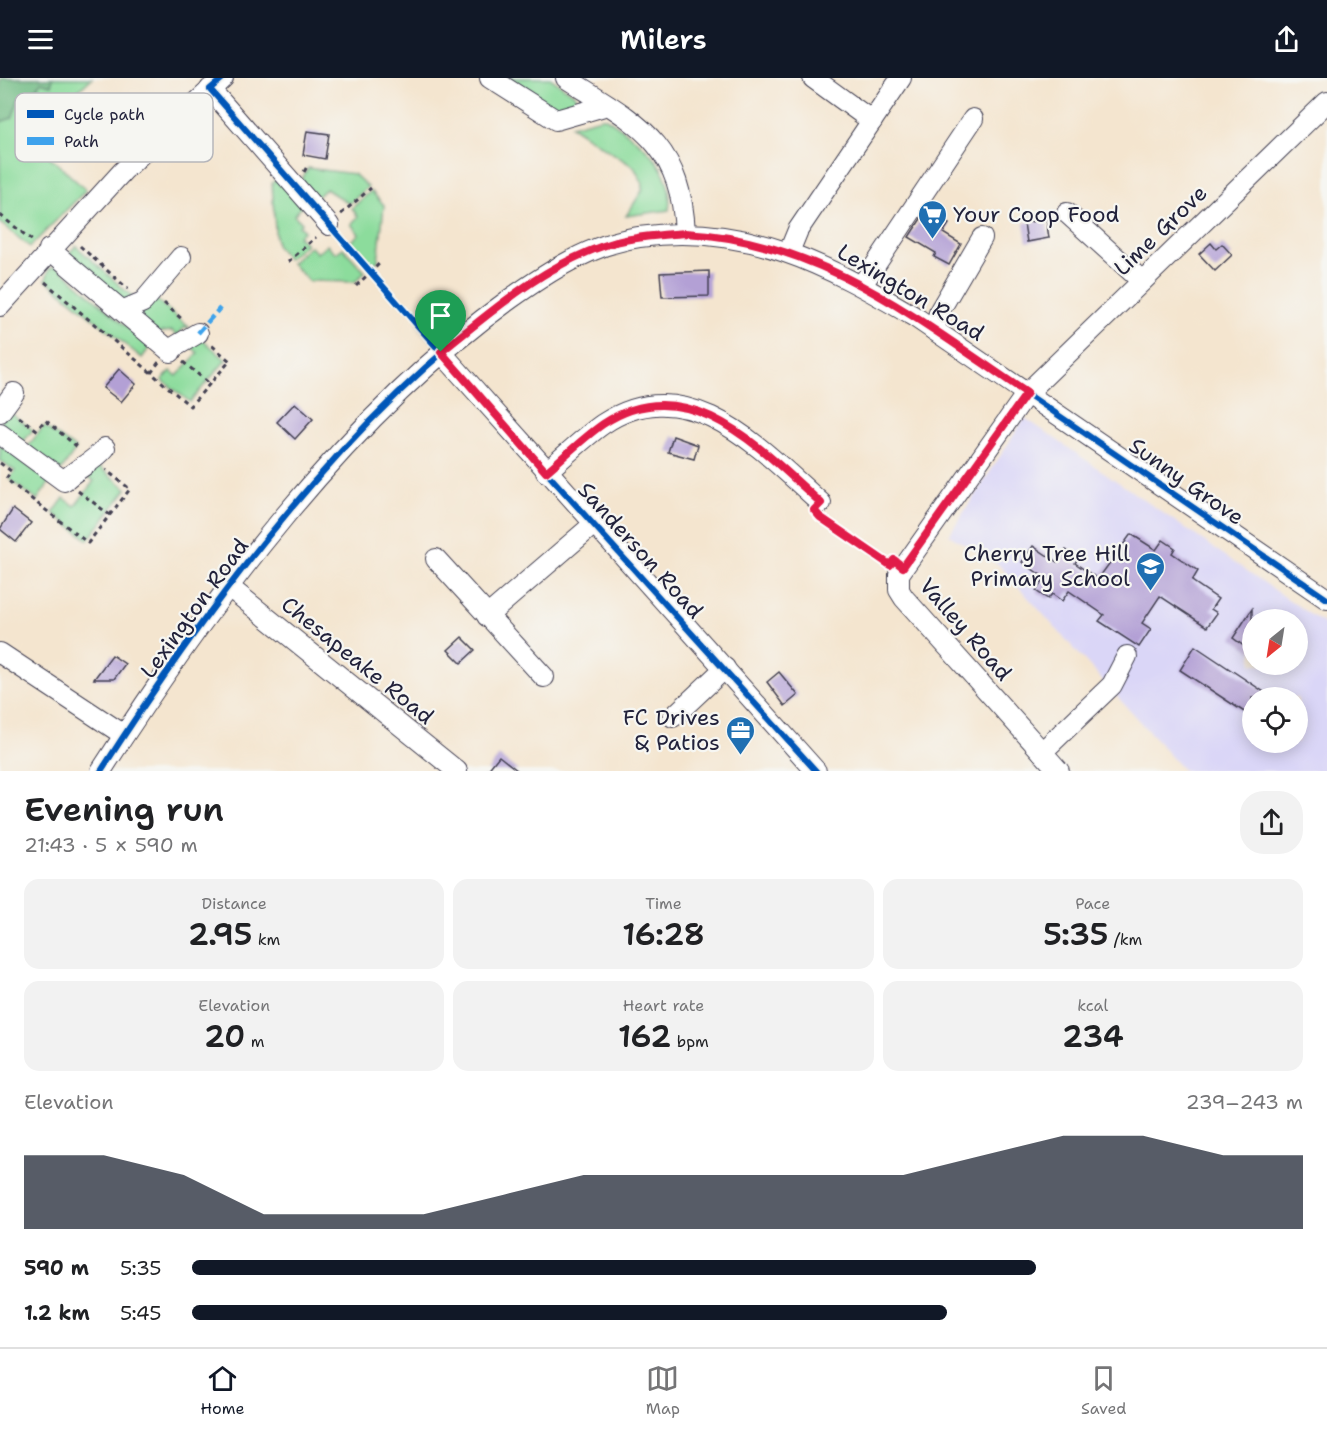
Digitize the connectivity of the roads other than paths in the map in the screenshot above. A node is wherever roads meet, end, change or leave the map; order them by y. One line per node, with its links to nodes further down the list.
1 (490, 78): 7 (street)
2 (566, 78): 7 (street)
3 (813, 78): 9 (street)
4 (901, 78): 9 (street)
5 (216, 84): 12 (street)
6 (1327, 102): 18 (street, Lime Grove)
7 (608, 105): 13 (street)
8 (973, 119): 19 (street)
9 (872, 120): 16 (street)
10 (133, 162): 15 (street)
11 (1067, 213): 18 (street)
12 (329, 225)
13 (685, 233): 16 (street, Lexington Road); 24 (street, Lexington Road)
14 (982, 238): 22 (street)
15 (48, 251): 20 (street); 21 (street)
16 (789, 252): 19 (street, Lexington Road)
17 (181, 257): 21 (street)
18 (1142, 281): 26 (street, Lime Grove)
19 (862, 285): 22 (street, Lexington Road)
20 (0, 306)
21 (124, 310): 23 (street)
22 (934, 330): 26 (street, Lexington Road)
23 (198, 333)
24 (441, 352): 30 (street, Sanderson Road); 34 (street, Lexington Road)
25 (14, 393): 27 (street)
26 (1027, 393): 35 (street, Sunny Grove); 43 (street, Valley Road)
27 (0, 412)
28 (0, 434): 29 (street)
29 (105, 448)
30 (546, 472): 31 (street); 32 (street, Sanderson Road)
31 (821, 503)
32 (594, 524): 36 (street); 39 (street, Sanderson Road)
33 (436, 559): 36 (street)
34 (230, 587): 42 (street, Lexington Road); 45 (street, Chesapeake Road)
35 (1327, 599)
36 (487, 615): 40 (street)
37 (0, 653): 42 (street)
38 (1126, 657): 43 (street)
39 (725, 668): 41 (street); 46 (street, Sanderson Road)
40 (544, 677)
41 (673, 717)
42 (124, 735): 44 (street, Lexington Road)
43 (1042, 752): 47 (street, Valley Road)
44 (101, 771)
45 (457, 771)
46 (816, 771)
47 (1059, 771)

